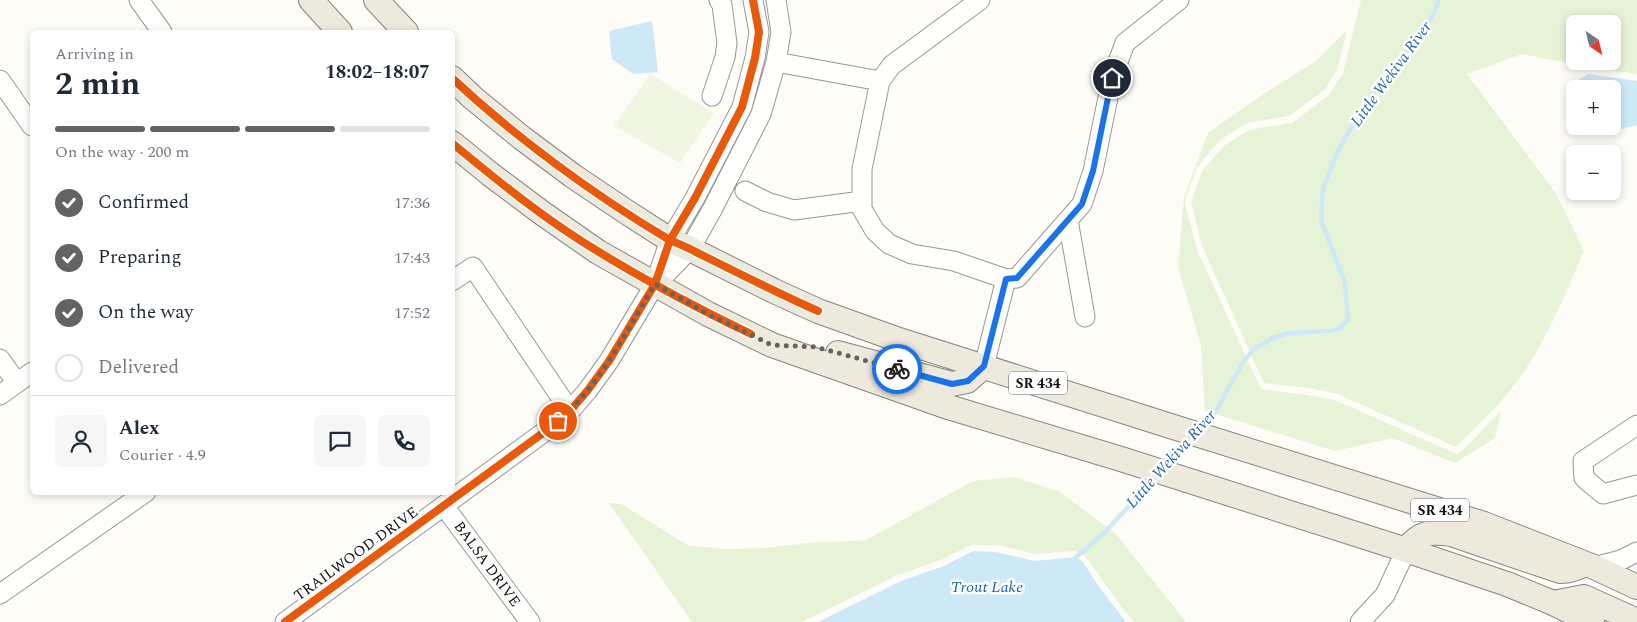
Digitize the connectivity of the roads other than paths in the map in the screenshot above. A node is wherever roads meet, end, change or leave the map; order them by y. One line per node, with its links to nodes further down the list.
1 (139, 0): 9 (street)
2 (311, 0): 10 (main road)
3 (376, 0): 11 (main road)
4 (719, 0): 16 (street)
5 (753, 0): 22 (street)
6 (776, 0): 12 (street)
7 (980, 0): 15 (street)
8 (1179, 0): 21 (street)
9 (161, 30)
10 (338, 30)
11 (404, 30)
12 (776, 62): 15 (street); 22 (street)
13 (0, 80): 17 (street)
14 (455, 81): 22 (main road, SR 434)
15 (880, 81): 20 (street)
16 (712, 96)
17 (30, 123)
18 (455, 145): 25 (main road)
19 (745, 191): 20 (street)
20 (862, 201): 24 (street)
21 (1068, 220): 24 (street); 26 (street)
22 (680, 244): 25 (street, TRAILWOOD DRIVE); 29 (main road, SR 434)
23 (455, 279): 33 (street)
24 (1006, 279): 29 (street)
25 (655, 284): 27 (main road); 33 (street, TRAILWOOD DRIVE)
26 (1085, 317)
27 (772, 345): 29 (main road); 38 (main road)
28 (0, 359): 31 (street)
29 (984, 366): 40 (main road, SR 434)
30 (30, 373): 31 (street)
31 (16, 383): 32 (street)
32 (0, 395)
33 (570, 411): 37 (street, TRAILWOOD DRIVE)
34 (1637, 425): 35 (street)
35 (1637, 485)
36 (142, 495): 42 (street)
37 (444, 506): 45 (street, TRAILWOOD DRIVE); 46 (street, BALSA DRIVE)
38 (1406, 550): 40 (main road); 43 (main road); 47 (street)
39 (1637, 552): 40 (street)
40 (1590, 565): 41 (main road, SR 434)
41 (1637, 588)
42 (0, 594)
43 (1553, 603): 44 (main road); 48 (main road)
44 (1637, 621)
45 (285, 622)
46 (530, 622)
47 (1360, 622)
48 (1592, 622)

